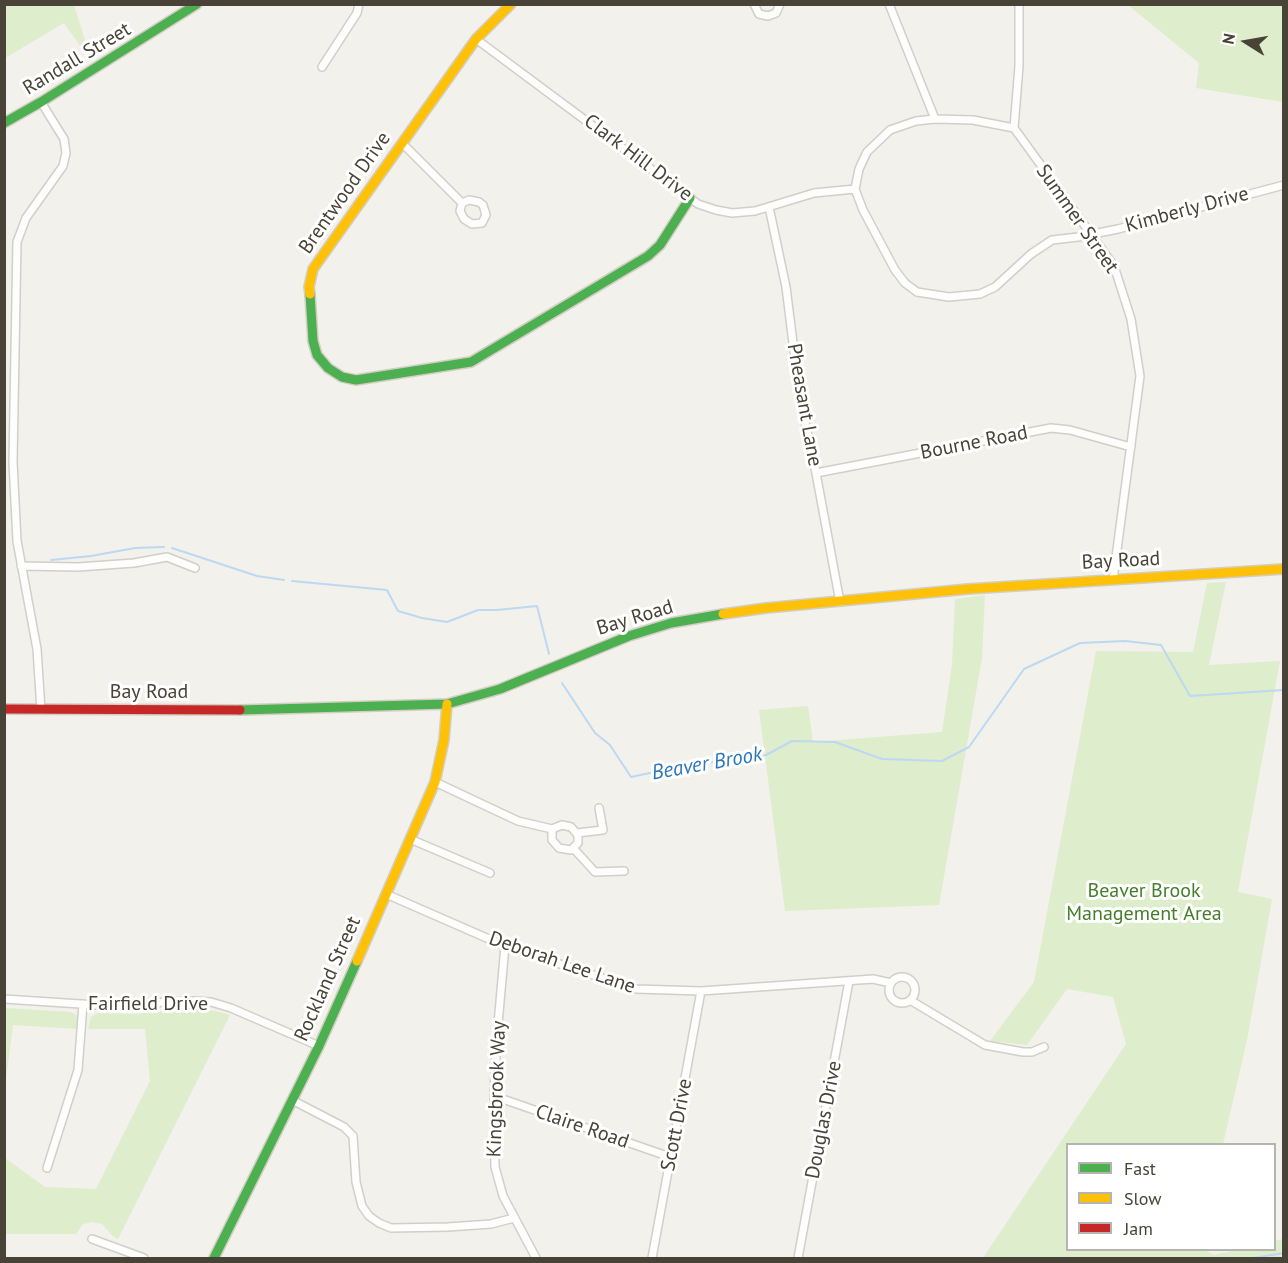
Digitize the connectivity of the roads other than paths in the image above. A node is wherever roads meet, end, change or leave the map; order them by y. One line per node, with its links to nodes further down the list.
1 (197, 4): 10 (street, Randall Street)
2 (358, 4): 9 (street)
3 (511, 4): 8 (street, Brentwood Drive)
4 (754, 4): 5 (street)
5 (780, 4)
6 (889, 4): 11 (street)
7 (1019, 4): 13 (street)
8 (476, 39): 14 (street, Brentwood Drive); 17 (street, Clark Hill Drive)
9 (322, 67)
10 (41, 102): 12 (street, Randall Street); 23 (street)
11 (935, 119): 13 (street); 16 (street)
12 (4, 123)
13 (1014, 128): 20 (street, Summer Street)
14 (402, 143): 17 (street, Brentwood Drive); 18 (street)
15 (1284, 185): 20 (street, Kimberly Drive)
16 (855, 189): 19 (street, Clark Hill Drive); 20 (street, Kimberly Drive)
17 (690, 198): 19 (street, Clark Hill Drive)
18 (462, 203)
19 (769, 207): 22 (street, Pheasant Lane)
20 (1091, 235): 21 (street, Summer Street)
21 (1131, 447): 22 (street, Bourne Road); 26 (street, Summer Street)
22 (816, 473): 27 (street, Pheasant Lane)
23 (21, 566): 24 (street); 30 (street)
24 (195, 568)
25 (1284, 569): 26 (street, Bay Road)
26 (1113, 580): 27 (street, Bay Road)
27 (840, 602): 28 (street, Bay Road)
28 (447, 704): 30 (street, Bay Road); 31 (street, Rockland Street)
29 (4, 709): 30 (street, Bay Road)
30 (41, 710)
31 (435, 782): 33 (street); 35 (street, Rockland Street)
32 (599, 808): 34 (street)
33 (552, 829): 34 (street); 36 (street)
34 (577, 834): 36 (street)
35 (410, 839): 38 (street); 39 (street, Rockland Street)
36 (574, 849): 37 (street)
37 (624, 871)
38 (490, 873)
39 (386, 894): 40 (street, Deborah Lee Lane); 47 (street, Rockland Street)
40 (506, 946): 43 (street, Deborah Lee Lane); 49 (street, Kingsbrook Way)
41 (849, 981): 42 (street, Deborah Lee Lane); 43 (street, Deborah Lee Lane); 59 (street, Douglas Drive)
42 (891, 983): 45 (street); 45 (street, Deborah Lee Lane)
43 (701, 991): 51 (street, Scott Drive)
44 (4, 999): 46 (street, Fairfield Drive)
45 (910, 1000): 48 (street)
46 (83, 1005): 47 (street, Fairfield Drive); 52 (street)
47 (319, 1046): 50 (street, Rockland Street)
48 (1044, 1047)
49 (494, 1096): 51 (street, Claire Road); 53 (street, Kingsbrook Way)
50 (292, 1100): 53 (street); 56 (street, Rockland Street)
51 (670, 1157): 58 (street, Scott Drive)
52 (47, 1168)
53 (514, 1218): 57 (street, Kingsbrook Way)
54 (92, 1239): 55 (street)
55 (144, 1258)
56 (214, 1258)
57 (536, 1258)
58 (652, 1258)
59 (798, 1258)

